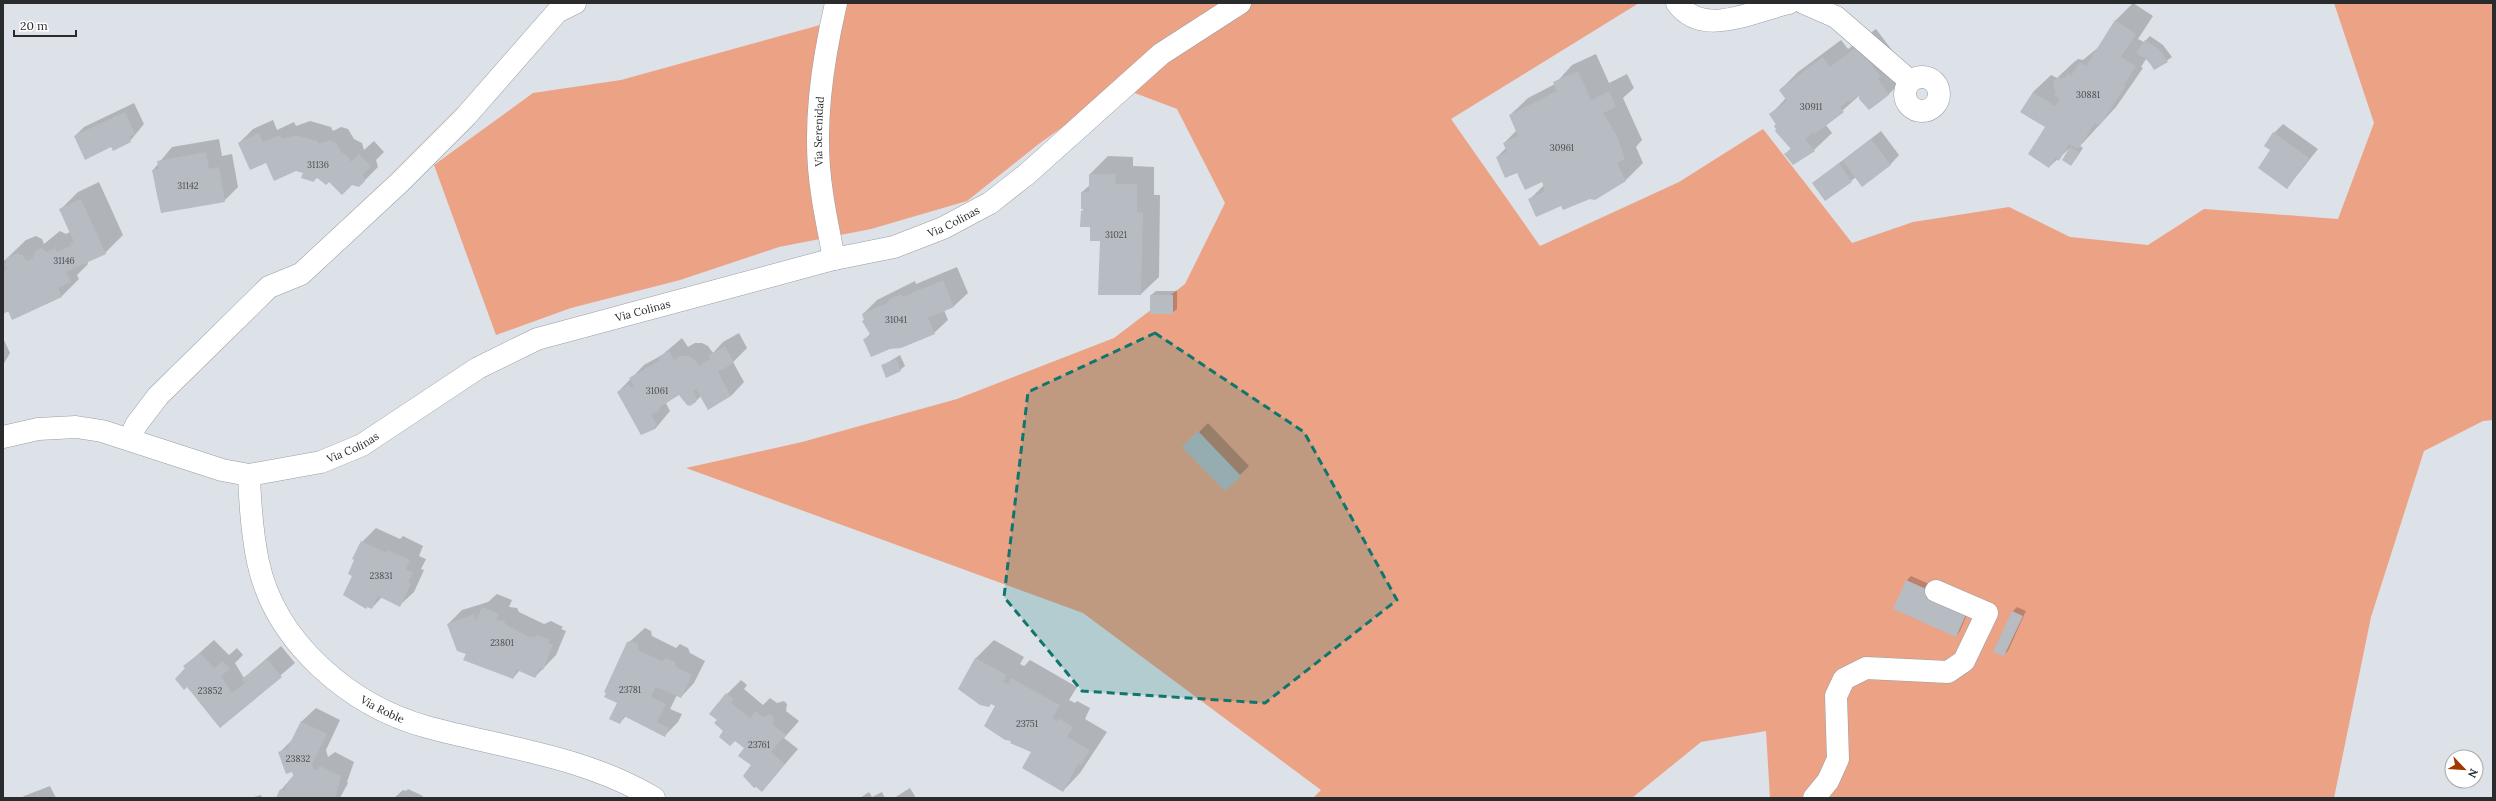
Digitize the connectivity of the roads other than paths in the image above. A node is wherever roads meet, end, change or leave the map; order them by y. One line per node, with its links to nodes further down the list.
1 (575, 3): 10 (street)
2 (836, 3): 8 (street, Via Serenidad)
3 (1240, 3): 8 (street, Via Colinas)
4 (1677, 3): 5 (street)
5 (1789, 3)
6 (1804, 3): 7 (street)
7 (1910, 81)
8 (834, 259): 11 (street, Via Colinas)
9 (3, 436): 10 (street, Via Colinas)
10 (130, 438): 11 (street, Via Colinas)
11 (249, 475): 13 (street, Via Roble)
12 (1936, 591): 14 (street)
13 (654, 798)
14 (1814, 798)

